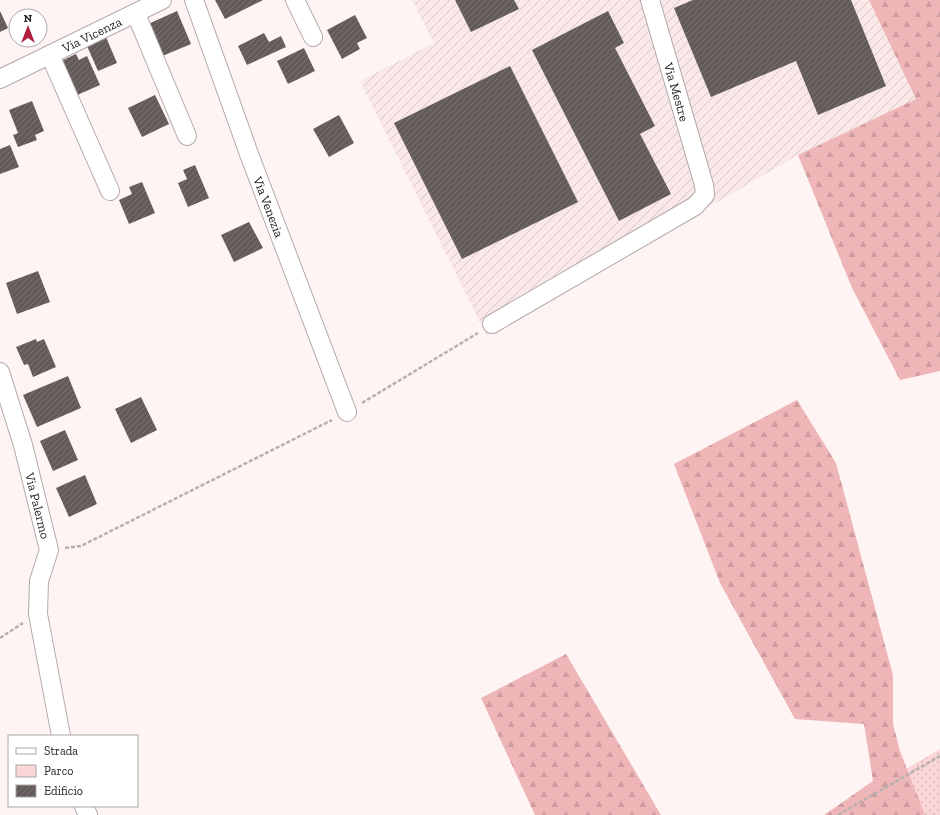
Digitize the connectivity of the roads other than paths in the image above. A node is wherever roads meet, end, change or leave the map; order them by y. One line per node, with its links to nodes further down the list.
1 (162, 0): 5 (street, Via Vicenza)
2 (194, 0): 13 (street, Via Venezia)
3 (296, 0): 6 (street)
4 (650, 0): 11 (street, Via Mestre)
5 (136, 14): 7 (street, Via Vicenza); 9 (street)
6 (313, 36)
7 (50, 55): 8 (street, Via Vicenza); 10 (street)
8 (0, 79)
9 (187, 136)
10 (110, 191)
11 (492, 324)
12 (0, 372): 14 (street, Via Palermo)
13 (347, 412)
14 (61, 735)

